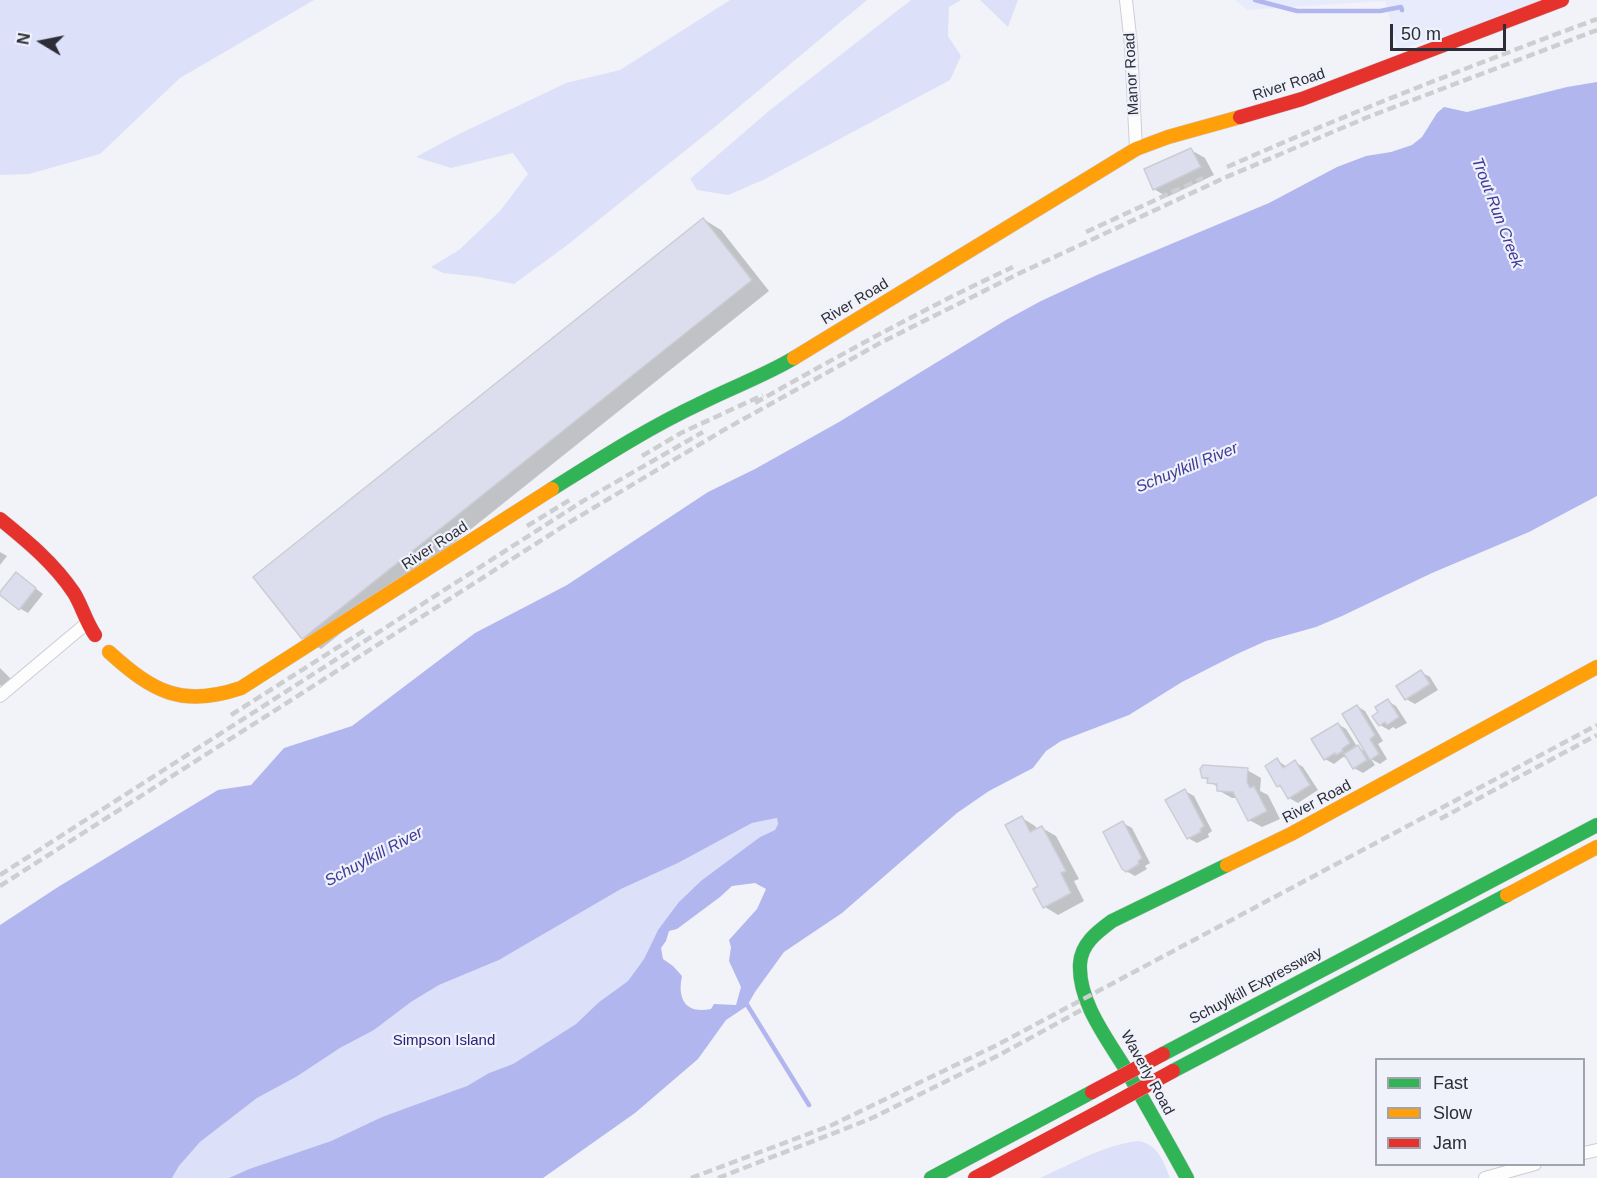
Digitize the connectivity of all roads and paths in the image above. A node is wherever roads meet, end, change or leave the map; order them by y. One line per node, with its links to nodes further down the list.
1 (1126, 0): 3 (street, Manor Road)
2 (1562, 0): 3 (main road, River Road)
3 (1136, 149): 6 (main road, River Road)
4 (0, 519): 5 (main road)
5 (91, 629): 8 (street)
6 (109, 652)
7 (1597, 668): 11 (main road, River Road)
8 (0, 696)
9 (1597, 825): 13 (main road, Schuylkill Expressway, bridge)
10 (1597, 847): 14 (main road, bridge)
11 (1082, 982): 15 (main road, Waverly Road)
12 (1528, 1166): 16 (street)
13 (931, 1178)
14 (975, 1178)
15 (1187, 1178)
16 (1485, 1178)

